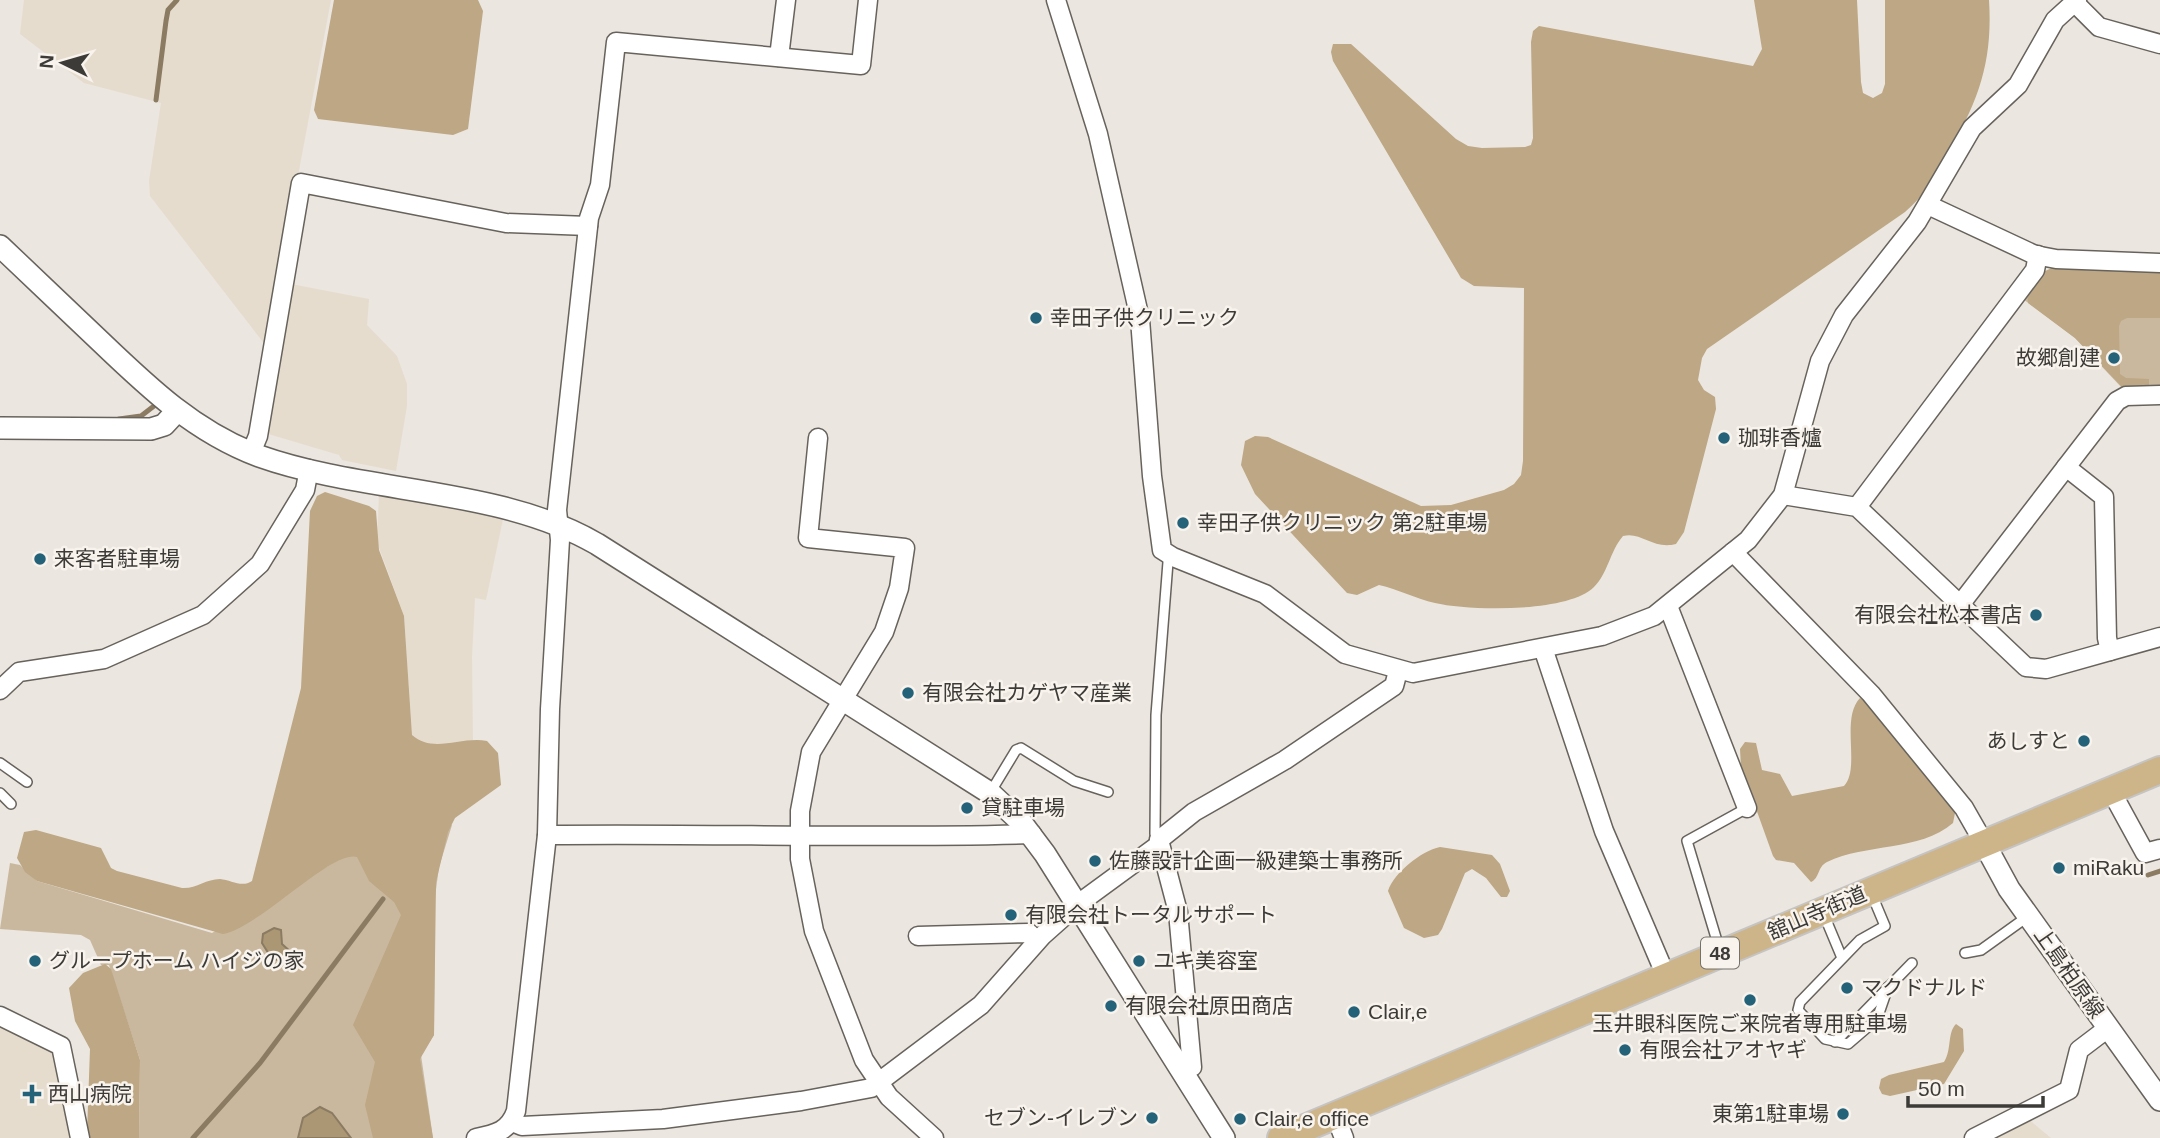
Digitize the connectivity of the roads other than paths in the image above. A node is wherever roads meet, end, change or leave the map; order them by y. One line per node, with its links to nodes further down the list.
1 (786, 0): 6 (street)
2 (868, 0): 6 (street)
3 (1056, 0): 23 (street)
4 (2075, 1): 5 (street); 7 (street)
5 (2160, 44)
6 (779, 57): 8 (street)
7 (1927, 205): 10 (street); 19 (street)
8 (588, 226): 16 (street); 21 (street)
9 (0, 246): 13 (street)
10 (2038, 256): 11 (street); 20 (street)
11 (2160, 263)
12 (2160, 395): 17 (street)
13 (177, 411): 14 (street); 16 (street)
14 (0, 428)
15 (818, 438): 31 (street)
16 (251, 453): 18 (street)
17 (2066, 467): 25 (street); 28 (street)
18 (309, 469): 21 (street); 30 (street)
19 (1783, 495): 20 (street); 22 (street)
20 (1857, 507): 25 (street)
21 (559, 525): 31 (street); 42 (street)
22 (1733, 552): 24 (street); 45 (street)
23 (1171, 556): 29 (street); 44 (lane)
24 (1668, 606): 27 (street); 40 (street)
25 (1959, 606): 28 (street)
26 (2160, 637): 28 (street)
27 (1543, 648): 29 (street); 57 (street)
28 (2110, 651)
29 (1398, 671): 44 (street)
30 (0, 690)
31 (843, 698): 38 (street); 43 (street)
32 (0, 764): 34 (lane)
33 (2160, 770): 35 (main road, 舘山寺街道 / 48)
34 (27, 782)
35 (2110, 789): 45 (main road, 舘山寺街道 / 48); 46 (street)
36 (1108, 792): 38 (lane)
37 (0, 793): 39 (lane)
38 (990, 793): 41 (street)
39 (11, 804)
40 (1747, 808): 53 (lane)
41 (1032, 834): 43 (street); 48 (street)
42 (547, 835): 43 (street); 63 (street)
43 (799, 838): 61 (street)
44 (1160, 842): 48 (street); 60 (street)
45 (1983, 843): 47 (main road, 舘山寺街道 / 48); 50 (street, 上島柏原線)
46 (2160, 849)
47 (1870, 890): 49 (main road, 舘山寺街道 / 48); 55 (lane)
48 (1078, 904): 52 (street); 60 (street)
49 (1822, 911): 53 (main road, 舘山寺街道 / 48); 55 (lane)
50 (2028, 916): 54 (lane); 59 (street, 上島柏原線)
51 (918, 936): 52 (street)
52 (1037, 941): 61 (street)
53 (1721, 953): 57 (main road, 舘山寺街道 / 48)
54 (1965, 953)
55 (1842, 958): 56 (lane)
56 (1912, 963)
57 (1666, 976): 64 (main road, 舘山寺街道 / 48)
58 (0, 1016): 66 (street)
59 (2108, 1028): 62 (street, 上島柏原線); 71 (street)
60 (1183, 1072): 69 (street)
61 (878, 1083): 63 (street); 68 (street)
62 (2160, 1100)
63 (512, 1122): 65 (street)
64 (1340, 1127): 70 (main road, 舘山寺街道 / 48)
65 (496, 1136): 67 (street)
66 (80, 1138)
67 (476, 1138)
68 (934, 1138)
69 (1224, 1138)
70 (1281, 1138)
71 (1973, 1138)

